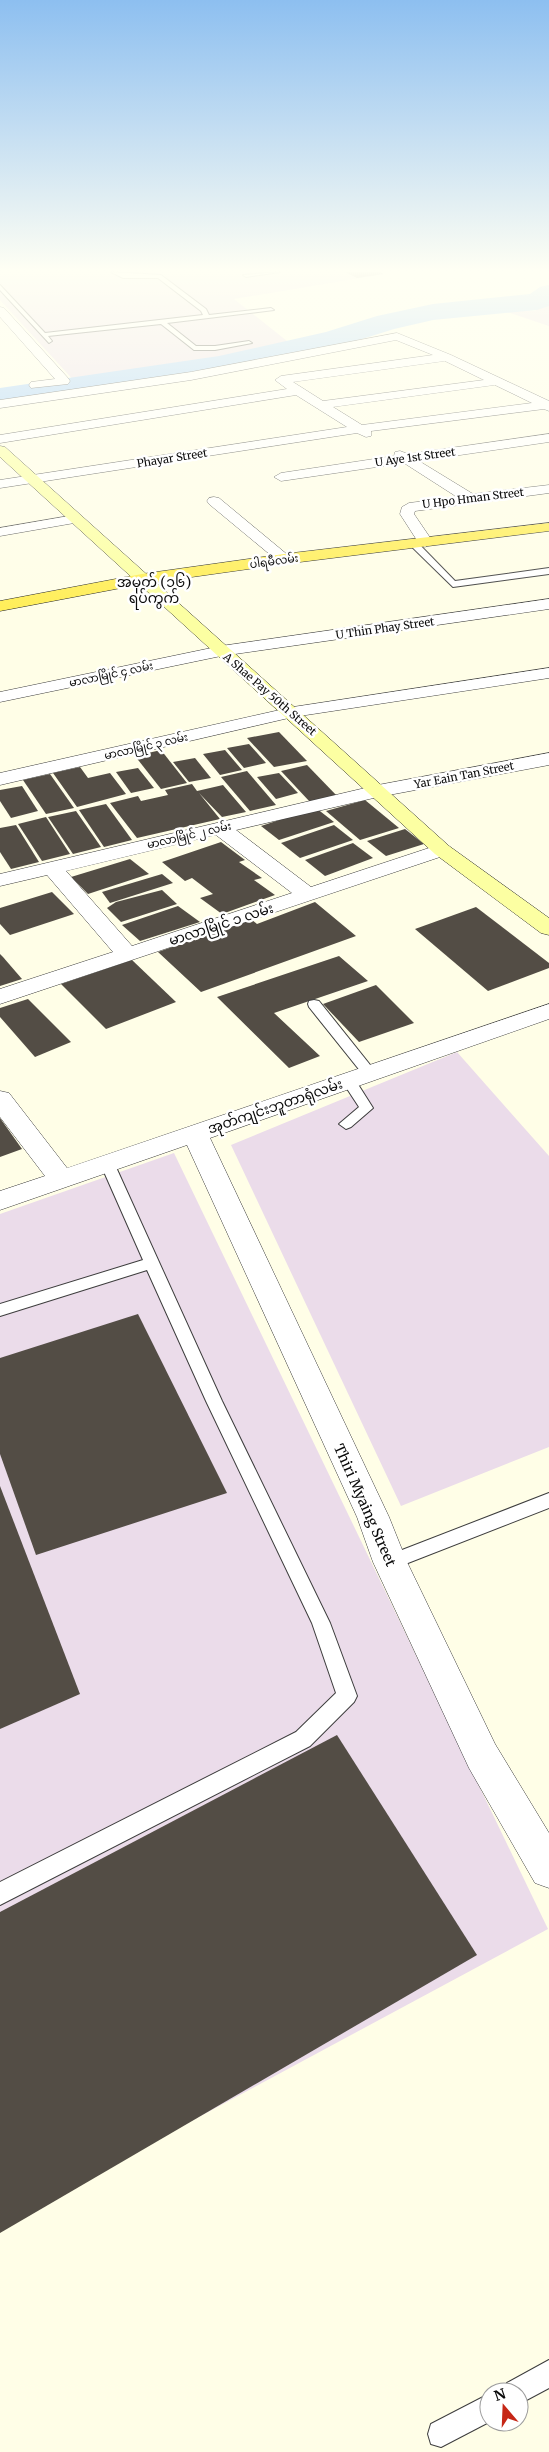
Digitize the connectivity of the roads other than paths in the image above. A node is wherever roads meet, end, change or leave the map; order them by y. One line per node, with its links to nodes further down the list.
1 (24, 386): 6 (street)
2 (120, 386): 8 (street)
3 (291, 386): 7 (street)
4 (461, 386): 9 (street)
5 (504, 386): 10 (street)
6 (20, 387)
7 (298, 391): 9 (street); 13 (street)
8 (0, 404)
9 (320, 405): 11 (street)
10 (548, 406): 11 (street, Phayar Street)
11 (360, 429): 14 (street); 19 (street, Phayar Street)
12 (549, 438): 17 (street, U Aye 1st Street)
13 (0, 439)
14 (375, 439)
15 (391, 449): 17 (street)
16 (0, 450): 19 (street, A Shae Pay 50th Street)
17 (406, 459): 18 (street, U Aye 1st Street); 22 (street)
18 (281, 477)
19 (33, 479): 20 (street, Phayar Street); 24 (street, A Shae Pay 50th Street)
20 (0, 484)
21 (549, 489): 22 (street, U Hpo Hman Street)
22 (469, 498): 27 (street, U Hpo Hman Street)
23 (214, 501): 28 (street)
24 (75, 520): 26 (street); 30 (street, A Shae Pay 50th Street)
25 (549, 527): 27 (main road, ပါရမီလမ်း)
26 (0, 532)
27 (419, 543): 28 (main road, ပါရမီလမ်း); 29 (lane)
28 (284, 559): 30 (main road, ပါရမီလမ်း)
29 (549, 571)
30 (142, 579): 32 (main road, ပါရမီလမ်း); 33 (street, A Shae Pay 50th Street)
31 (549, 604): 33 (street, U Thin Phay Street)
32 (0, 606)
33 (221, 651): 35 (street, မာလာမြိုင် ၄ လမ်း); 36 (street, A Shae Pay 50th Street)
34 (549, 674): 36 (street, မာလာမြိုင် ၃ လမ်း)
35 (0, 697)
36 (293, 712): 38 (street, မာလာမြိုင် ၃ လမ်း); 39 (street, A Shae Pay 50th Street)
37 (549, 759): 39 (street, Yar Eain Tan Street)
38 (0, 779)
39 (378, 791): 40 (street, မာလာမြိုင် ၂ လမ်း); 41 (street, A Shae Pay 50th Street)
40 (220, 828): 42 (street, မာလာမြိုင် ၂ လမ်း); 44 (street)
41 (442, 850): 44 (street, မာလာမြိုင် ၁ လမ်း); 45 (street, A Shae Pay 50th Street)
42 (52, 868): 43 (street, မာလာမြိုင် ၂ လမ်း); 46 (street)
43 (0, 880)
44 (308, 895): 46 (street, မာလာမြိုင် ၁ လမ်း)
45 (549, 928)
46 (128, 955): 47 (street, မာလာမြိုင် ၁ လမ်း)
47 (0, 997)
48 (314, 1004): 50 (lane)
49 (549, 1011): 50 (street, အုတ်ကျင်းဘူတာရုံလမ်း)
50 (359, 1077): 52 (lane); 53 (street, အုတ်ကျင်းဘူတာရုံလမ်း)
51 (0, 1099): 55 (street)
52 (346, 1124)
53 (195, 1134): 54 (street, အုတ်ကျင်းဘူတာရုံလမ်း); 60 (street, Thiri Myaing Street)
54 (108, 1165): 55 (street, အုတ်ကျင်းဘူတာရုံလမ်း); 57 (lane)
55 (62, 1180): 56 (street, အုတ်ကျင်းဘူတာရုံလမ်း)
56 (0, 1201)
57 (151, 1263): 58 (lane); 62 (lane)
58 (0, 1310)
59 (549, 1500): 60 (lane)
60 (390, 1562): 61 (street, Thiri Myaing Street)
61 (549, 1869)
62 (0, 1894)
63 (549, 2373): 64 (lane)
64 (529, 2385)
65 (479, 2413): 66 (lane)
66 (441, 2434)

